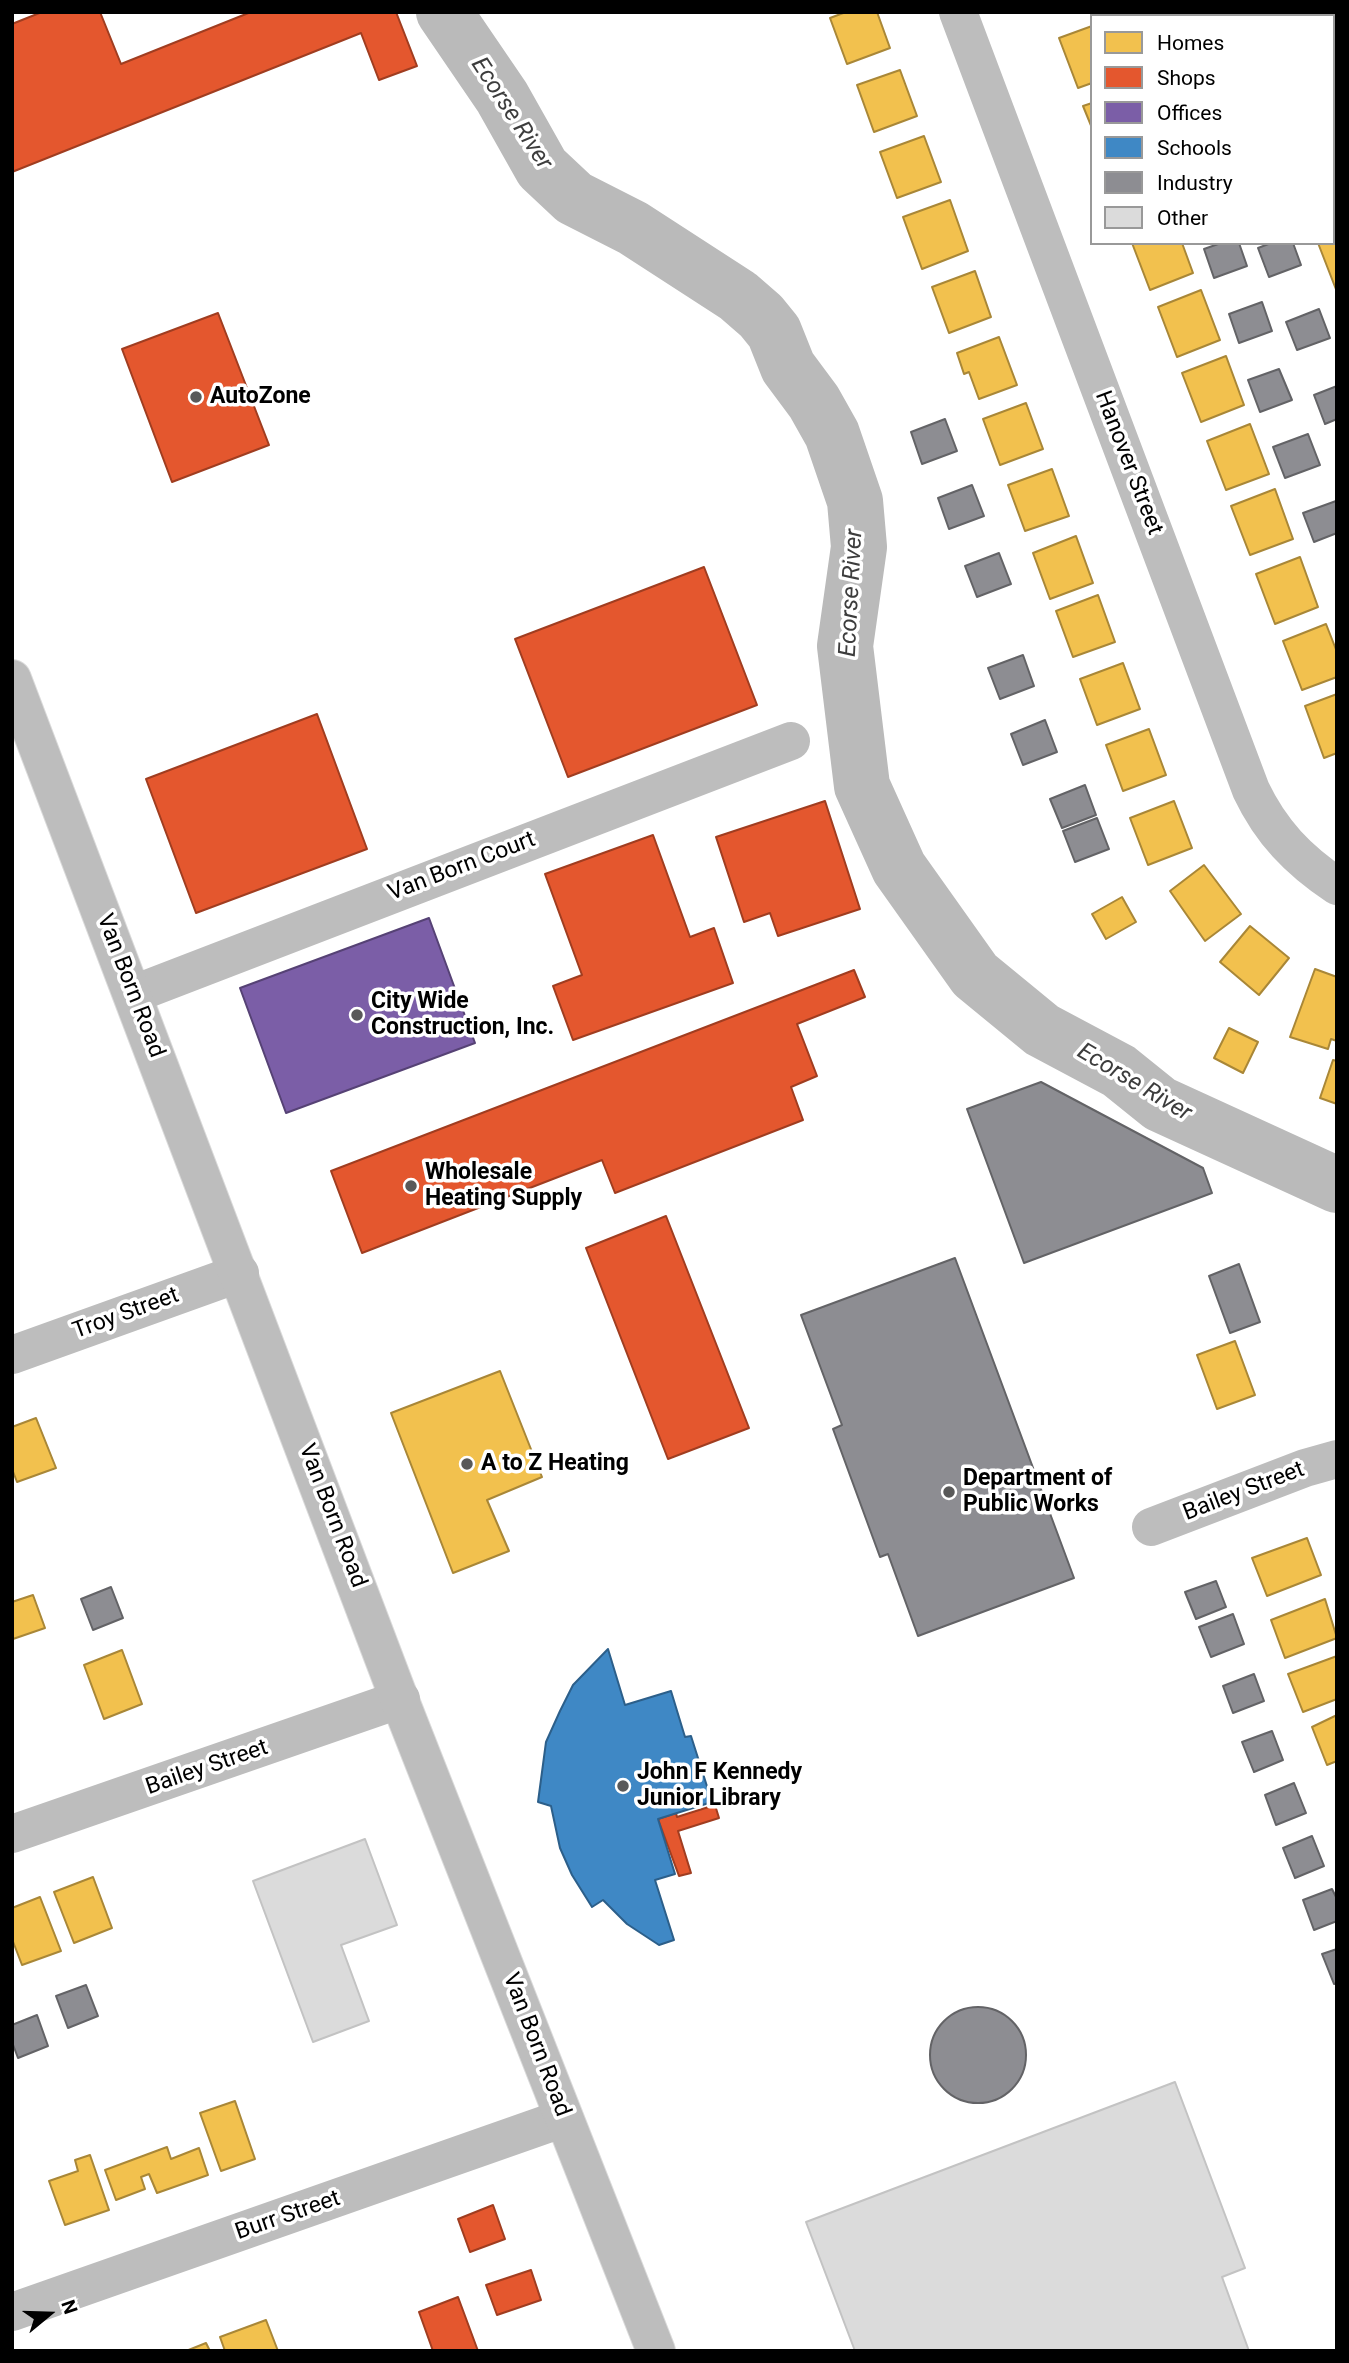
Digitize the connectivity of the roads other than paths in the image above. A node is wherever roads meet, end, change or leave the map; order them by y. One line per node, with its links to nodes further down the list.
1 (958, 12): 4 (street, Hanover Street)
2 (12, 679): 5 (street, Van Born Road)
3 (791, 741): 5 (street, Van Born Court)
4 (1337, 886)
5 (134, 994): 6 (street, Van Born Road)
6 (240, 1273): 7 (street, Troy Street); 10 (street, Van Born Road)
7 (12, 1355)
8 (1337, 1460): 9 (street, Bailey Street)
9 (1152, 1527)
10 (401, 1699): 11 (street, Bailey Street); 12 (street, Van Born Road)
11 (12, 1834)
12 (564, 2118): 13 (street, Burr Street); 14 (street, Van Born Road)
13 (12, 2312)
14 (656, 2351)

